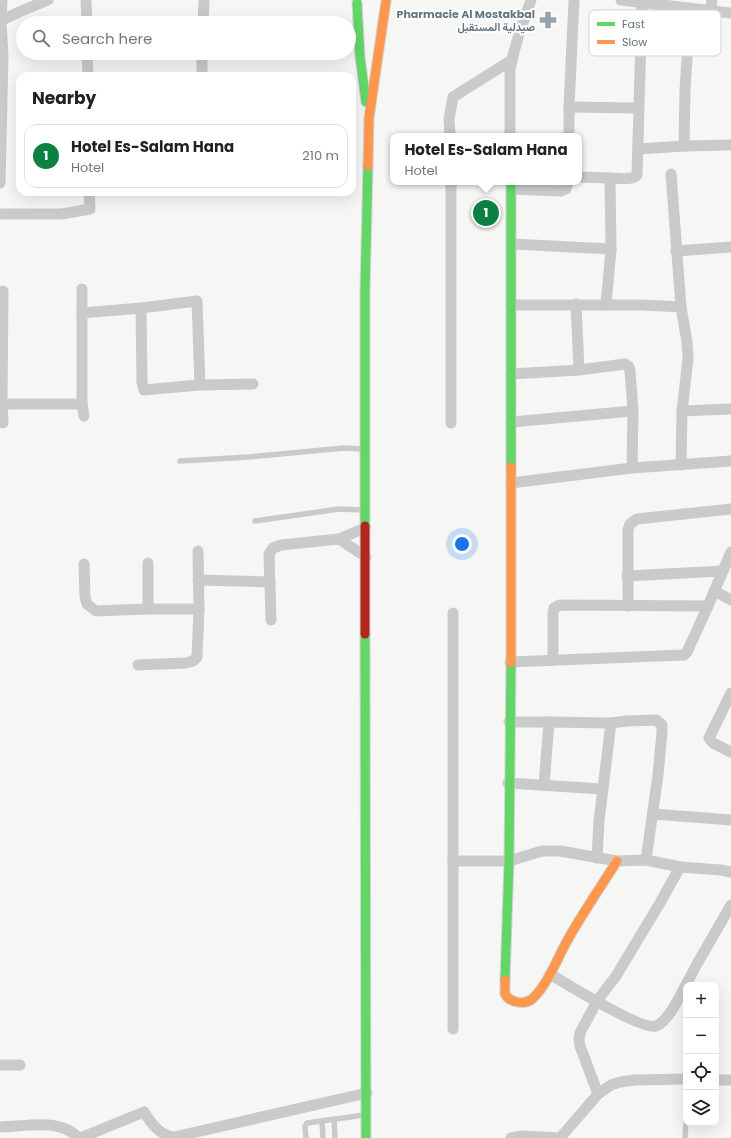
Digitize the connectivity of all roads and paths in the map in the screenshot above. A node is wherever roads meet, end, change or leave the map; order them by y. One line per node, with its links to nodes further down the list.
1 (2, 0): 17 (street)
2 (48, 0): 17 (street)
3 (86, 0): 15 (street)
4 (204, 0): 16 (street)
5 (531, 0): 22 (street)
6 (574, 0): 25 (street)
7 (621, 0): 10 (street)
8 (384, 2): 27 (main road)
9 (358, 3): 27 (main road)
10 (642, 3): 12 (street); 13 (street)
11 (711, 6): 12 (street); 14 (street)
12 (690, 9)
13 (642, 10)
14 (731, 14)
15 (87, 16)
16 (203, 16)
17 (1, 21): 37 (street)
18 (640, 56): 26 (street)
19 (687, 56): 32 (street)
20 (87, 60): 23 (street)
21 (202, 60): 24 (street)
22 (512, 60): 28 (street); 29 (street)
23 (88, 72)
24 (202, 72)
25 (569, 107): 26 (street); 30 (street)
26 (638, 108): 33 (street)
27 (369, 118): 69 (main road)
28 (450, 133)
29 (510, 133)
30 (569, 133)
31 (731, 145): 32 (street)
32 (684, 146): 33 (street)
33 (638, 149): 36 (street)
34 (671, 174): 46 (street)
35 (582, 177): 36 (street)
36 (610, 178): 45 (street)
37 (0, 183)
38 (452, 185): 68 (street)
39 (567, 185): 40 (street)
40 (512, 186): 43 (main road)
41 (90, 196): 42 (street)
42 (0, 214)
43 (512, 244): 45 (street); 51 (main road)
44 (731, 247): 46 (street)
45 (611, 249): 50 (street)
46 (676, 251): 52 (street)
47 (82, 289): 54 (street)
48 (3, 292): 55 (street)
49 (576, 304): 50 (street); 51 (street); 56 (street)
50 (606, 304): 52 (street)
51 (511, 305): 57 (main road)
52 (681, 307): 64 (street)
53 (141, 308): 54 (street); 58 (street); 58 (street)
54 (82, 313): 61 (street)
55 (1, 317): 60 (street)
56 (579, 370): 57 (street); 63 (street)
57 (511, 374): 66 (main road)
58 (200, 384): 59 (street)
59 (253, 384)
60 (2, 404): 61 (street); 67 (street)
61 (82, 404): 65 (street)
62 (731, 409): 64 (street)
63 (633, 411): 66 (street); 73 (street)
64 (682, 411): 72 (street)
65 (84, 416)
66 (511, 422): 74 (main road)
67 (4, 423)
68 (451, 423)
69 (366, 449): 70 (lane); 76 (main road)
70 (180, 461)
71 (731, 461): 72 (street)
72 (681, 465): 73 (street)
73 (632, 468): 74 (street)
74 (511, 483): 98 (main road)
75 (731, 509): 86 (street)
76 (365, 510): 77 (lane); 78 (main road)
77 (255, 521)
78 (365, 528): 79 (street); 82 (main road)
79 (339, 539): 82 (street); 88 (street)
80 (198, 551): 87 (street)
81 (731, 552): 85 (street)
82 (366, 556): 128 (main road)
83 (148, 563): 93 (street)
84 (84, 564): 93 (street)
85 (723, 571): 86 (street); 89 (street)
86 (628, 576): 91 (street)
87 (198, 580): 88 (street); 94 (street)
88 (270, 582): 96 (street)
89 (714, 592): 90 (street); 92 (street)
90 (731, 600)
91 (628, 606): 92 (street); 97 (street)
92 (708, 606): 97 (street)
93 (148, 609): 94 (street)
94 (199, 609): 99 (street)
95 (453, 614): 112 (street)
96 (271, 620)
97 (553, 660): 98 (street)
98 (510, 662): 101 (main road)
99 (138, 665)
100 (731, 693): 104 (street)
101 (509, 722): 102 (street); 105 (main road)
102 (549, 722): 103 (street); 106 (street)
103 (611, 723): 107 (street); 108 (street)
104 (731, 752)
105 (508, 783): 106 (street); 113 (main road)
106 (544, 785): 107 (street)
107 (602, 789): 110 (street)
108 (653, 814): 109 (street); 111 (street)
109 (731, 820)
110 (597, 858): 113 (street); 114 (street)
111 (646, 860): 114 (street); 115 (street)
112 (453, 861): 113 (street); 122 (street)
113 (509, 861): 118 (main road)
114 (617, 861): 118 (main road)
115 (680, 867): 116 (street); 121 (street)
116 (731, 872)
117 (731, 906): 119 (street)
118 (550, 974): 121 (street)
119 (688, 982)
120 (683, 991): 121 (street)
121 (597, 1001): 129 (street)
122 (454, 1029)
123 (0, 1064): 124 (street)
124 (20, 1065)
125 (683, 1079): 129 (street)
126 (719, 1080): 127 (street)
127 (731, 1080)
128 (367, 1093): 130 (main road); 135 (street)
129 (598, 1094): 141 (street)
130 (366, 1114): 131 (lane); 139 (main road)
131 (334, 1119): 132 (lane); 138 (lane)
132 (322, 1121): 136 (lane); 137 (lane)
133 (686, 1126): 142 (lane)
134 (4, 1131): 135 (street)
135 (79, 1138)
136 (306, 1138)
137 (323, 1138)
138 (335, 1138)
139 (366, 1138)
140 (512, 1138): 141 (street)
141 (560, 1138)
142 (685, 1138)

